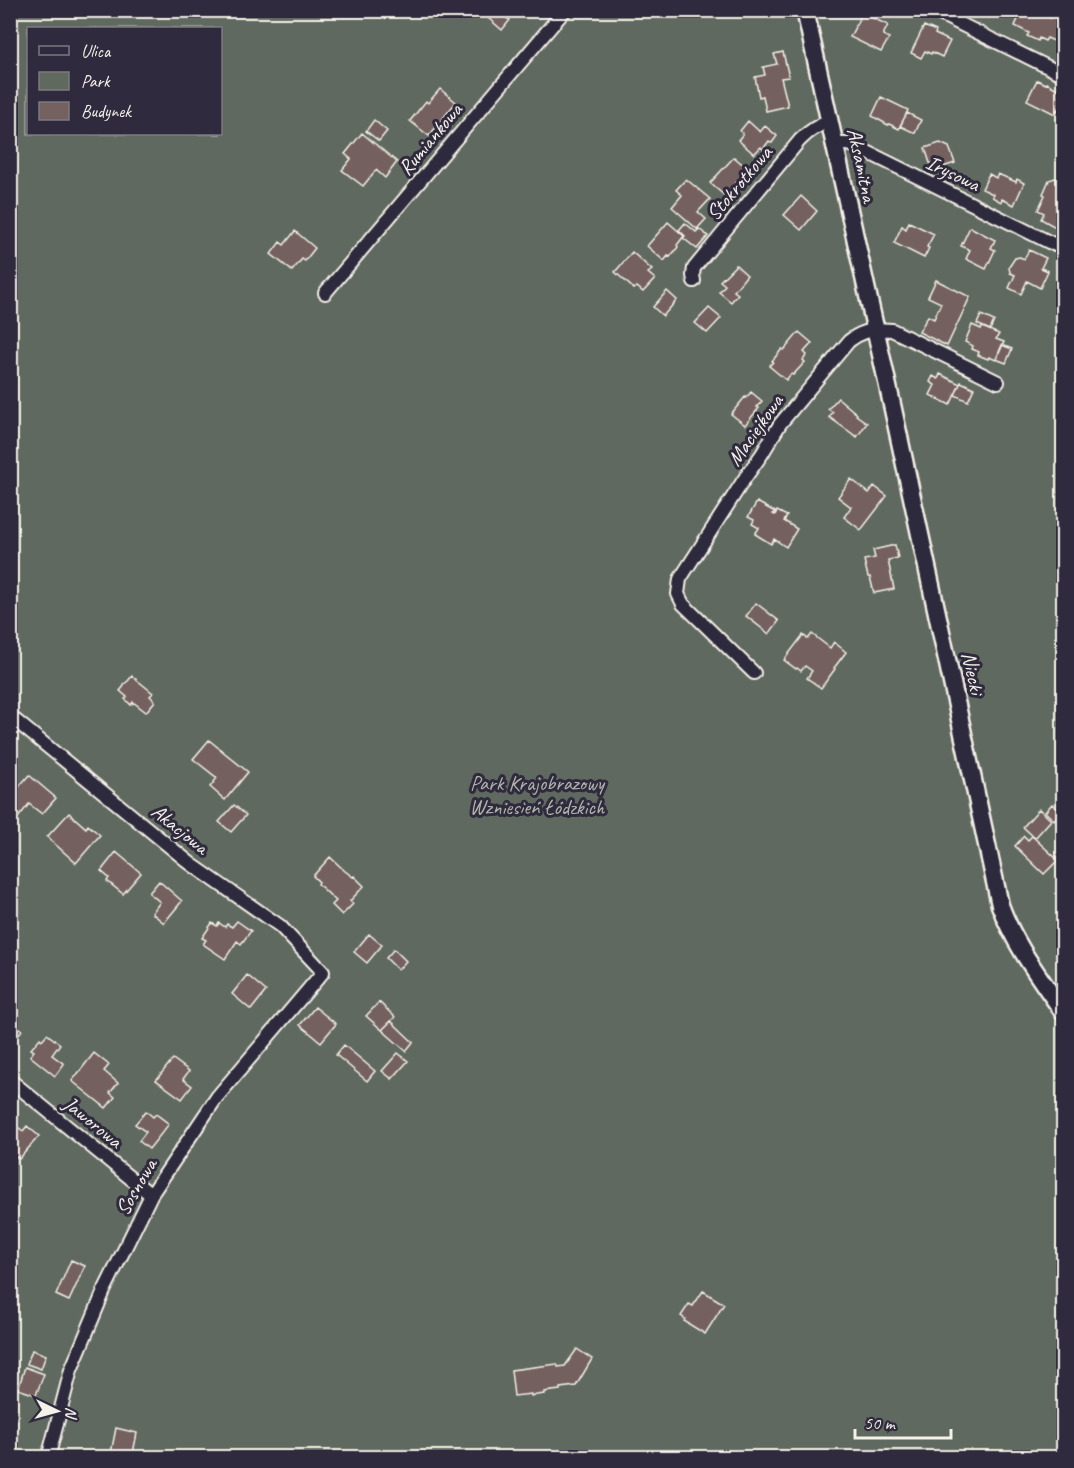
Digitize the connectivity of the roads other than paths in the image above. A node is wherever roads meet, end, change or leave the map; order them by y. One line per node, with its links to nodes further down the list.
1 (565, 10): 9 (street, Rumiankowa)
2 (805, 10): 5 (street, Aksamitna)
3 (932, 10): 4 (street)
4 (1064, 75)
5 (830, 122): 6 (street, Aksamitna); 8 (street, Stokrotkowa)
6 (834, 144): 7 (street, Irysowa); 10 (street, Aksamitna)
7 (1053, 244)
8 (694, 281)
9 (325, 293)
10 (875, 329): 11 (street); 12 (street, Maciejkowa); 15 (street, Niecki)
11 (998, 382)
12 (754, 673)
13 (10, 716): 14 (street, Akacjowa)
14 (323, 972): 17 (street, Sosnowa)
15 (1064, 1012)
16 (10, 1080): 17 (street, Jaworowa)
17 (151, 1195): 18 (street, Sosnowa)
18 (48, 1458)

